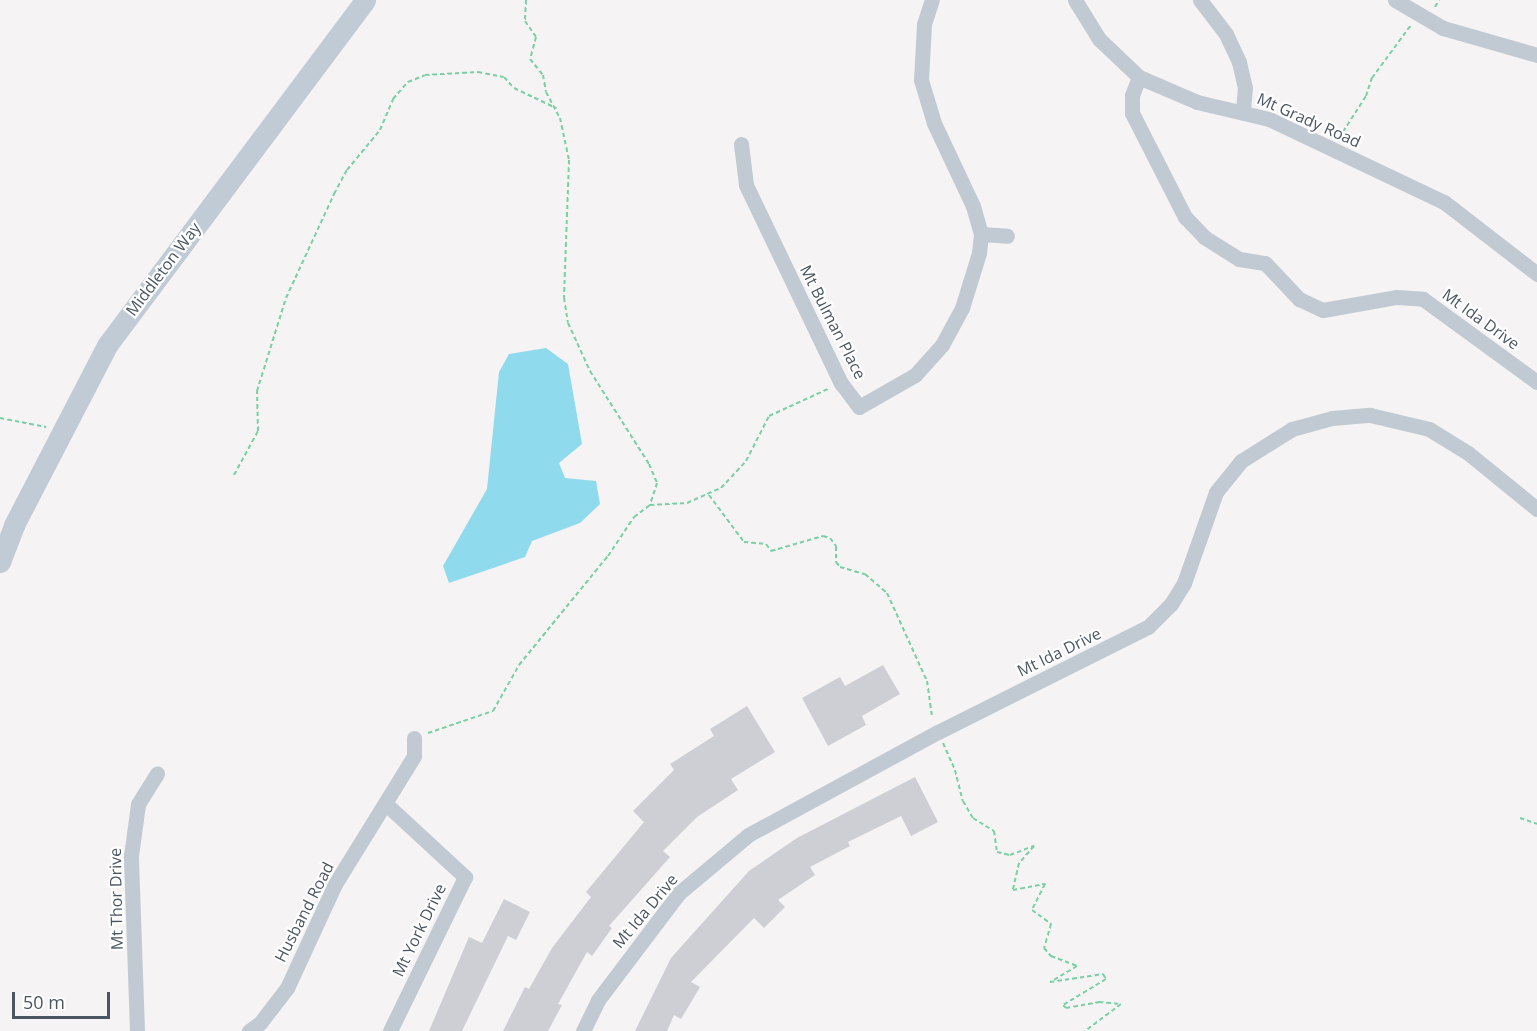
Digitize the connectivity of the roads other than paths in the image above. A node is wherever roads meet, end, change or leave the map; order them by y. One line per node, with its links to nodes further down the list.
1 (365, 0): 15 (street, Middleton Way)
2 (932, 0): 10 (street, Mt Bulman Place)
3 (1075, 0): 7 (street, Mt Grady Road)
4 (1200, 0): 8 (street)
5 (1395, 0): 6 (street)
6 (1537, 55)
7 (1139, 77): 8 (street, Mt Grady Road); 13 (street, Mt Ida Drive)
8 (1243, 111): 12 (street, Mt Grady Road)
9 (741, 144): 10 (street, Mt Bulman Place)
10 (981, 234): 11 (street)
11 (1006, 236)
12 (1537, 274)
13 (1537, 382)
14 (1537, 509): 22 (street, Mt Ida Drive)
15 (0, 562)
16 (414, 738): 18 (street, Husband Road)
17 (156, 773): 19 (street, Mt Thor Drive)
18 (386, 804): 20 (street, Husband Road); 21 (street, Mt York Drive)
19 (137, 1031)
20 (249, 1031)
21 (390, 1031)
22 (583, 1031)

